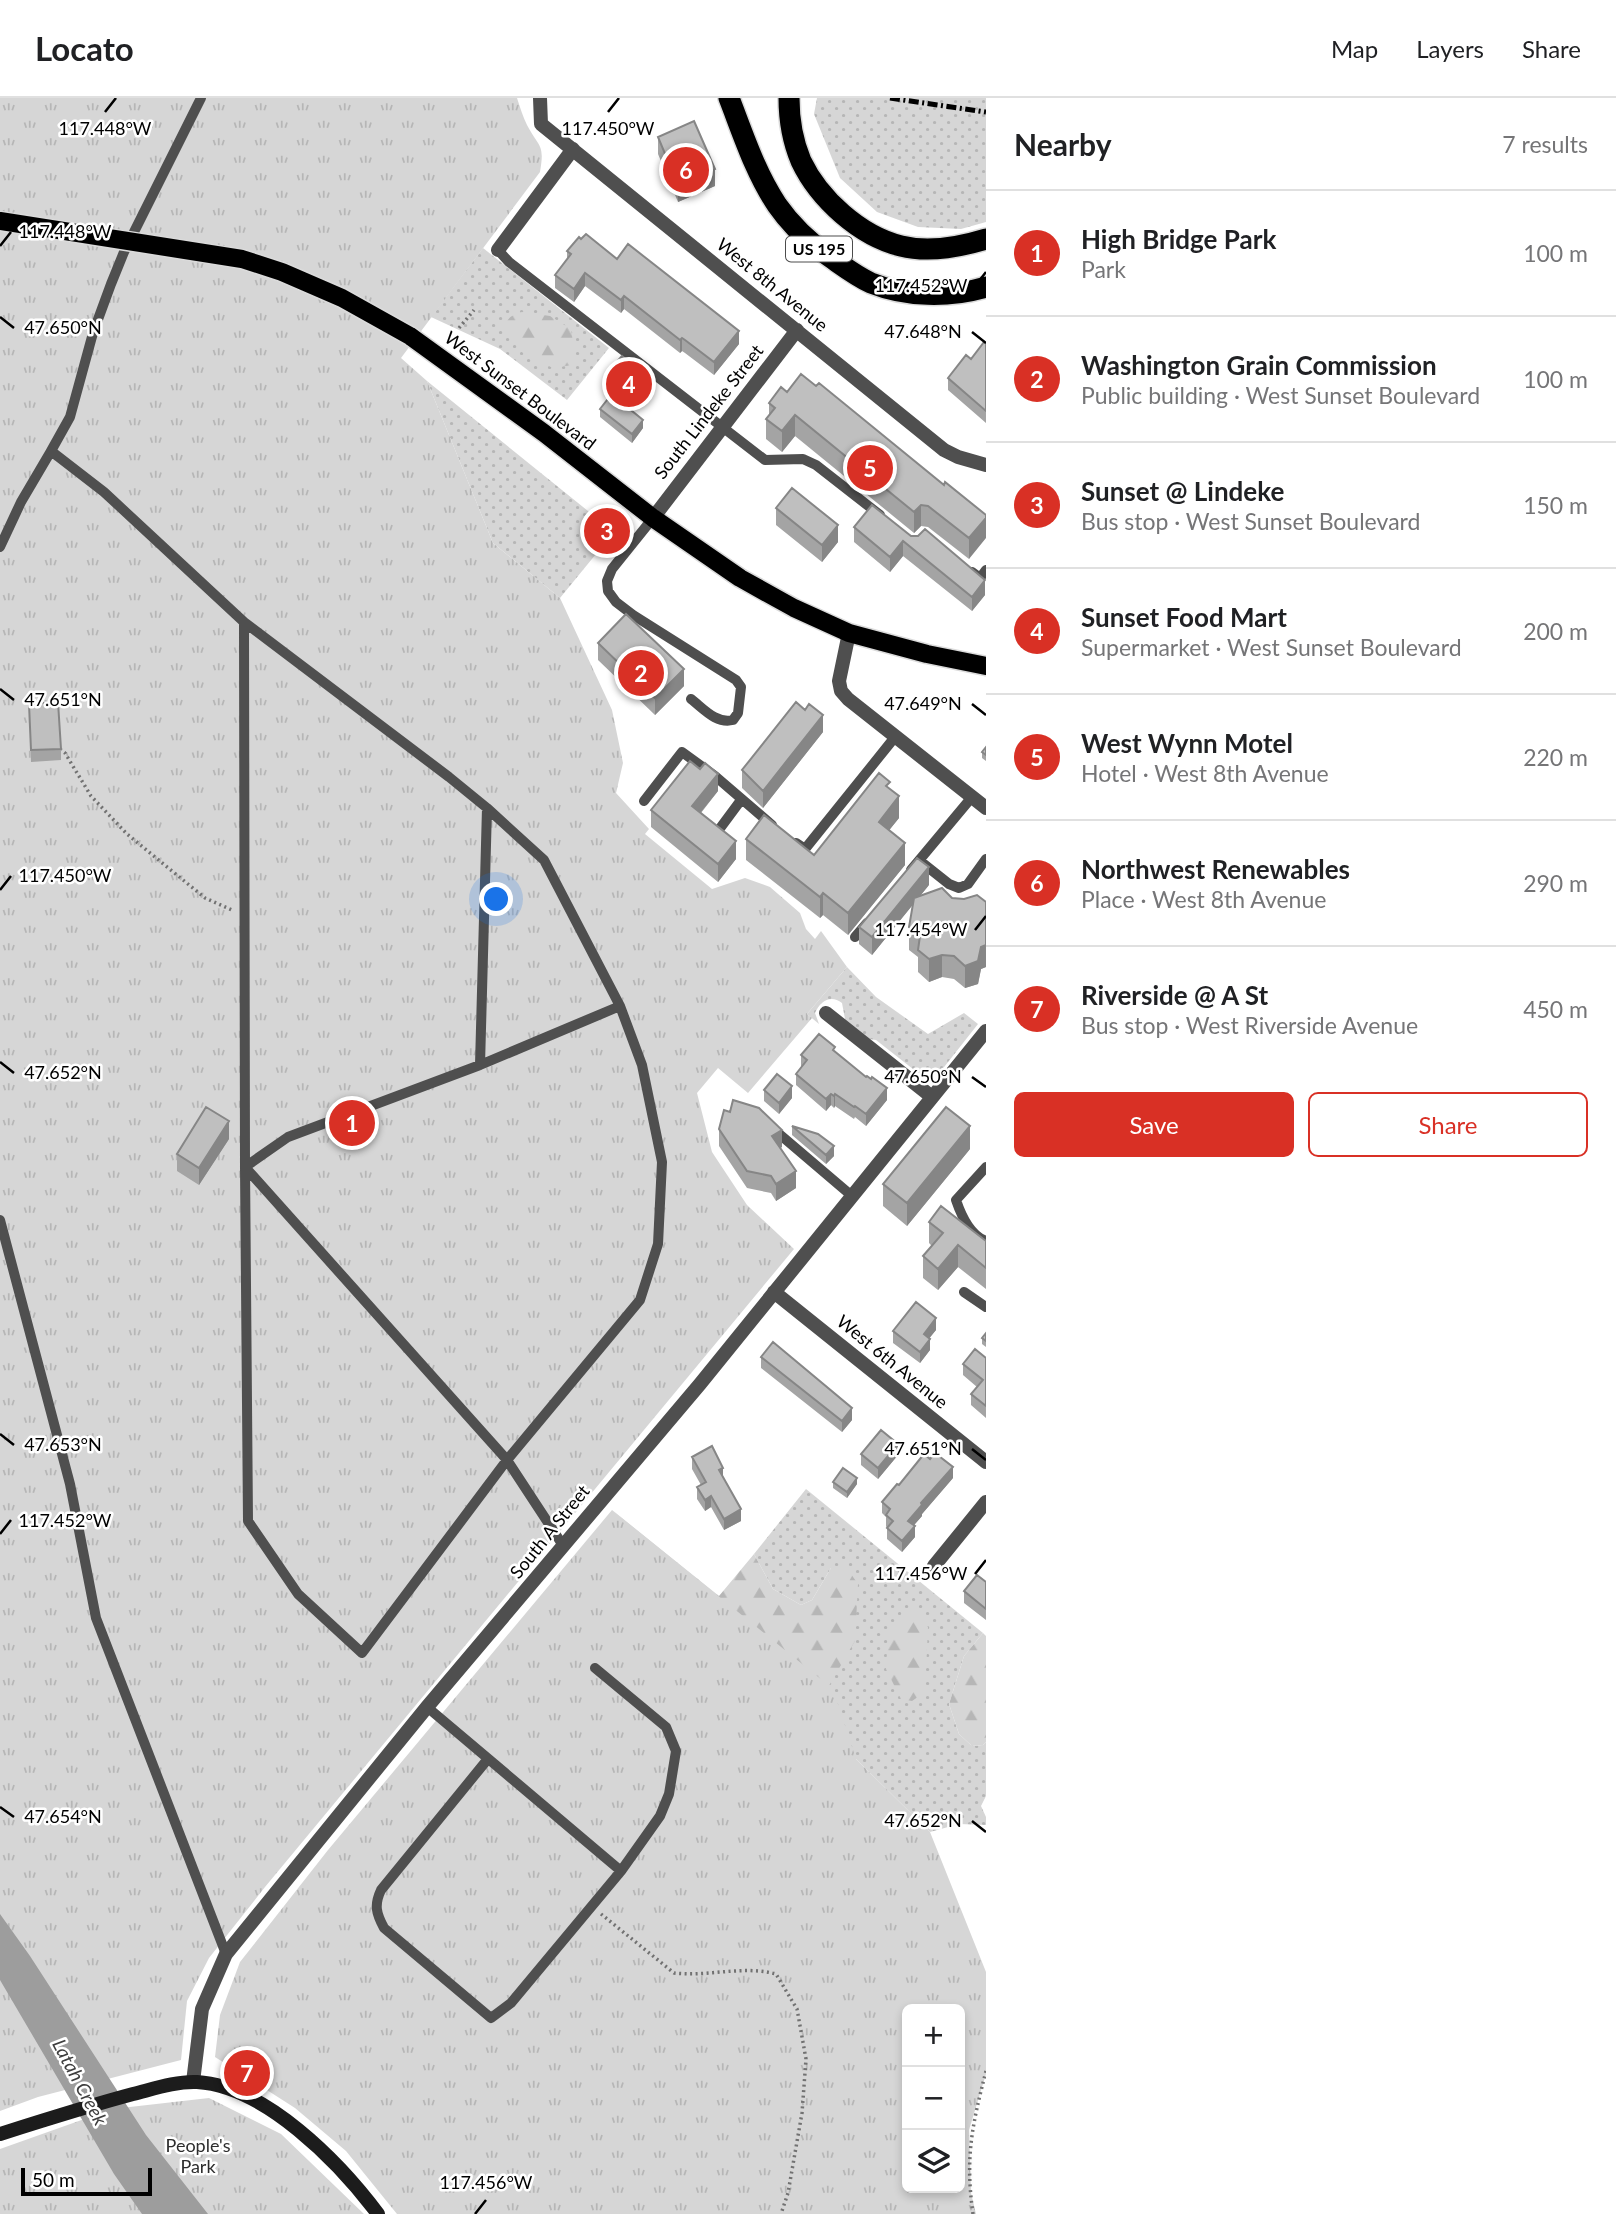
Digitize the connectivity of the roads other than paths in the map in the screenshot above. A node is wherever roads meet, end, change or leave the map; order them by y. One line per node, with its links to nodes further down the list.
1 (201, 98): 12 (lane)
2 (540, 98): 5 (street, West 8th Avenue)
3 (729, 98): 9 (highway, US 195)
4 (789, 98): 7 (highway, US 195)
5 (573, 149): 8 (street); 10 (street, West 8th Avenue)
6 (0, 220): 14 (main road, West Sunset Boulevard, bridge)
7 (986, 239)
8 (498, 250): 11 (lane)
9 (986, 287)
10 (797, 330): 11 (street, South Lindeke Street); 13 (street, West 8th Avenue)
11 (722, 426): 14 (street, South Lindeke Street); 15 (lane)
12 (51, 450): 16 (lane); 19 (lane)
13 (986, 465)
14 (653, 518): 20 (main road, West Sunset Boulevard); 22 (lane)
15 (885, 520)
16 (0, 547)
17 (961, 563): 18 (lane)
18 (986, 570)
19 (244, 622): 27 (lane); 41 (lane)
20 (849, 633): 21 (main road, West Sunset Boulevard); 23 (street)
21 (986, 666)
22 (691, 699)
23 (895, 737): 24 (street); 25 (lane)
24 (972, 797): 28 (street); 31 (lane)
25 (741, 800): 26 (lane); 29 (lane)
26 (644, 802)
27 (487, 808): 35 (lane); 38 (lane)
28 (986, 808)
29 (719, 831)
30 (986, 859): 31 (lane)
31 (920, 861): 32 (lane)
32 (904, 880)
33 (871, 918): 34 (lane)
34 (855, 937)
35 (620, 1006): 38 (lane); 49 (lane)
36 (827, 1013): 39 (street)
37 (986, 1031): 39 (street, South A Street)
38 (480, 1065): 41 (lane)
39 (932, 1097): 43 (street, South A Street)
40 (764, 1120): 43 (lane)
41 (245, 1167): 49 (lane); 49 (lane)
42 (986, 1167): 45 (lane)
43 (852, 1196): 46 (street, South A Street)
44 (0, 1220): 58 (lane)
45 (986, 1241)
46 (774, 1292): 50 (street, West 6th Avenue); 52 (street, South A Street)
47 (964, 1292): 48 (lane)
48 (986, 1307)
49 (507, 1460): 52 (lane)
50 (986, 1462)
51 (986, 1502): 53 (street)
52 (564, 1547): 55 (street, South A Street)
53 (934, 1566)
54 (595, 1668): 57 (lane)
55 (428, 1707): 56 (lane); 58 (street, South A Street)
56 (488, 1760): 57 (lane); 57 (lane)
57 (621, 1871)
58 (226, 1954): 59 (street, South A Street)
59 (193, 2081): 60 (main road); 61 (main road)
60 (0, 2134)
61 (378, 2214)

